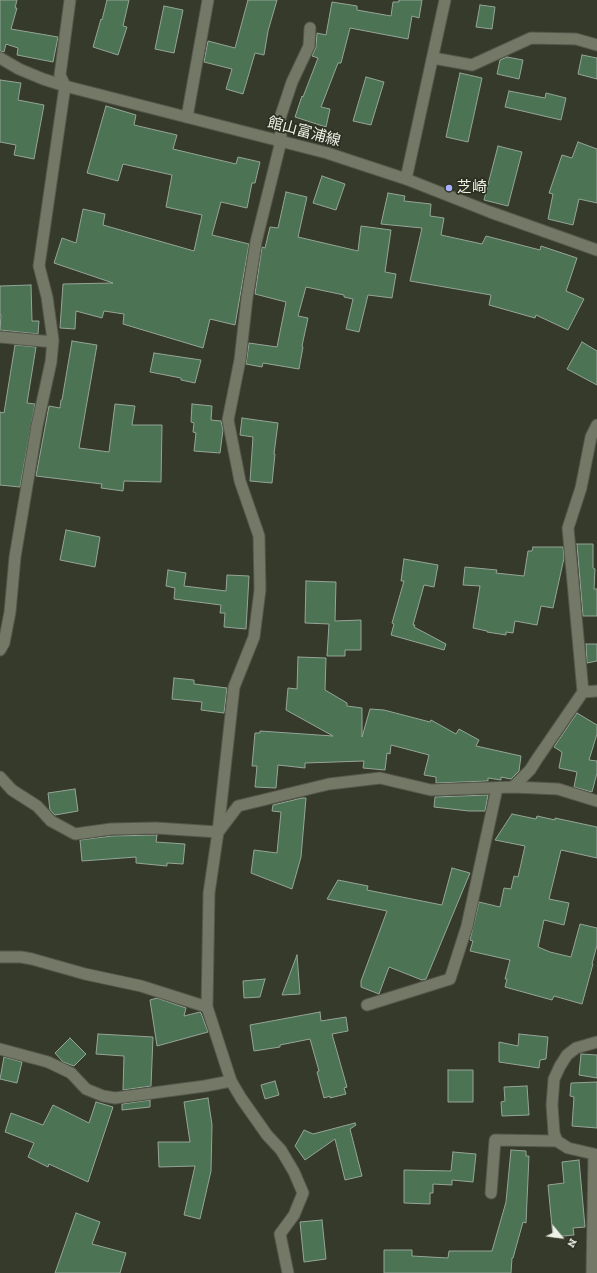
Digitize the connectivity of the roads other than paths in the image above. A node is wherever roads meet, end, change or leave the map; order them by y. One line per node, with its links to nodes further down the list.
1 (70, 0): 8 (street)
2 (208, 0): 9 (street)
3 (445, 0): 7 (street)
4 (310, 28): 10 (street)
5 (597, 45): 7 (street)
6 (0, 58): 8 (street, 館山富浦線)
7 (433, 58): 11 (street)
8 (65, 86): 9 (street, 館山富浦線); 14 (street)
9 (187, 117): 10 (street, 館山富浦線)
10 (281, 141): 11 (street, 館山富浦線); 23 (street)
11 (406, 179): 12 (street, 館山富浦線)
12 (597, 250)
13 (0, 337): 14 (street)
14 (53, 342): 16 (street)
15 (597, 425): 18 (street)
16 (0, 650)
17 (597, 691): 18 (street)
18 (583, 692): 20 (street)
19 (0, 777): 23 (street)
20 (513, 787): 21 (street); 22 (street)
21 (497, 788): 23 (street); 25 (street)
22 (597, 800)
23 (218, 832): 26 (street)
24 (0, 957): 26 (street)
25 (367, 1006)
26 (207, 1007): 29 (street)
27 (597, 1042): 30 (street)
28 (0, 1049): 29 (street)
29 (231, 1081): 33 (street)
30 (557, 1141): 31 (street); 32 (street)
31 (595, 1189): 34 (street)
32 (491, 1194)
33 (288, 1273)
34 (592, 1273)

